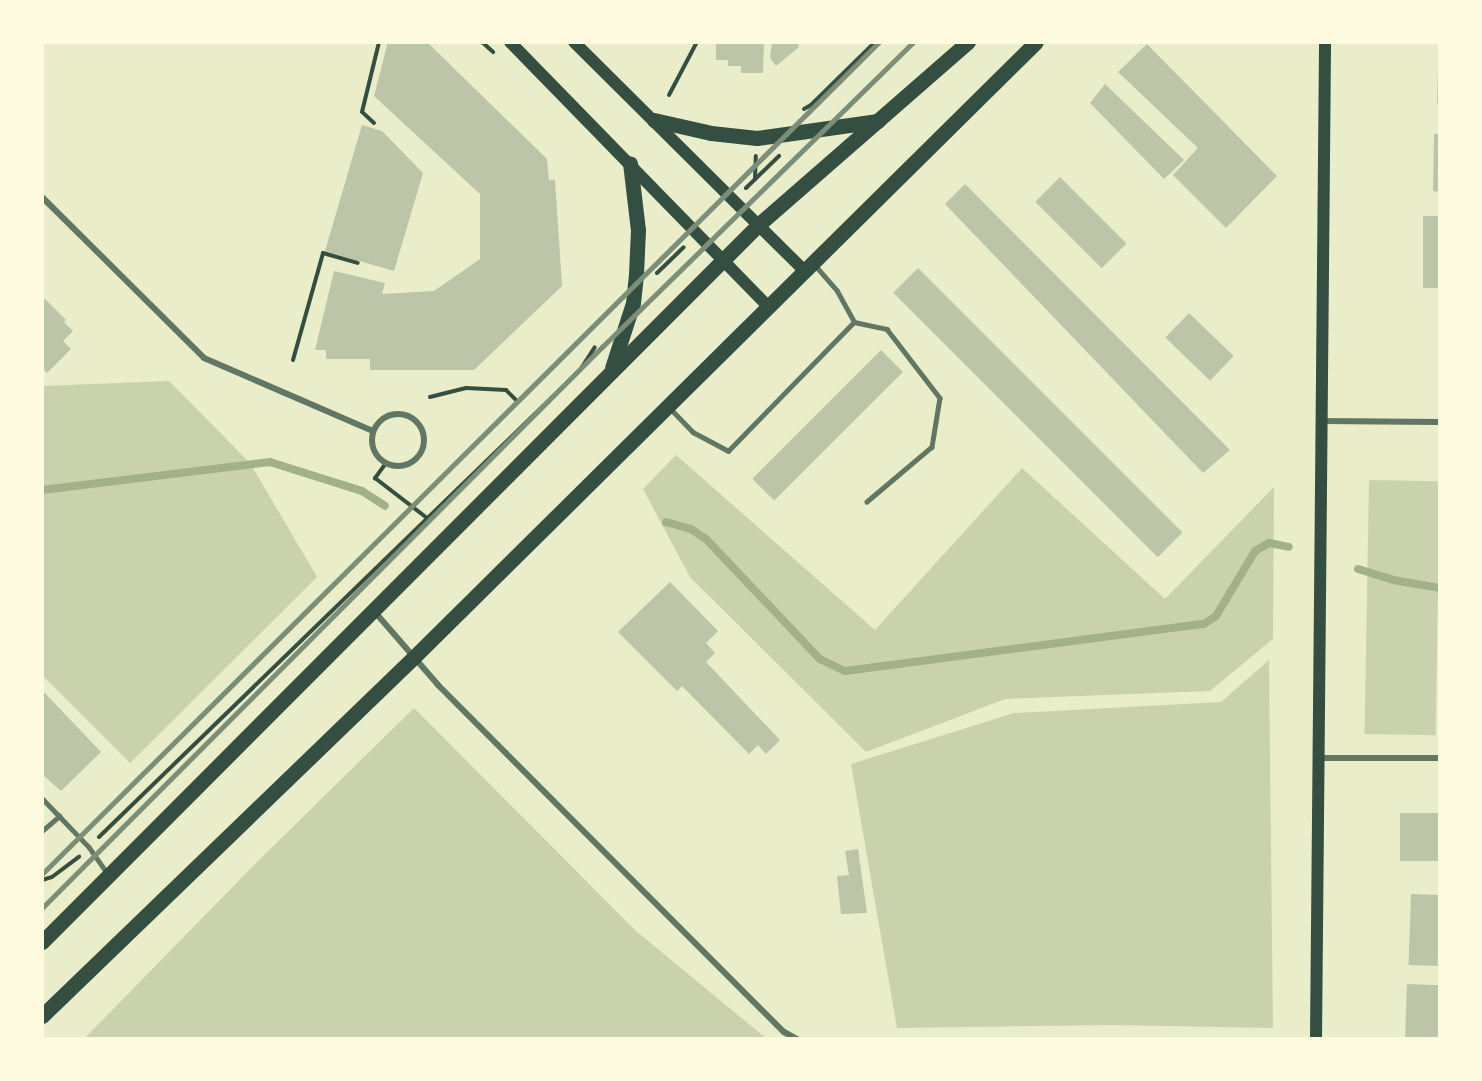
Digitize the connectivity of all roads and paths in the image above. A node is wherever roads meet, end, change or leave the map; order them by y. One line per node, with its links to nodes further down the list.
1 (379, 42): 15 (path)
2 (483, 42): 10 (path)
3 (510, 42): 18 (main road)
4 (574, 42): 13 (main road)
5 (697, 42): 11 (path)
6 (876, 42): 12 (path)
7 (968, 42): 14 (main road)
8 (1036, 42): 24 (main road)
9 (1324, 42): 34 (main road)
10 (499, 58)
11 (669, 95)
12 (801, 110)
13 (654, 120): 14 (main road); 20 (main road)
14 (878, 121): 20 (main road)
15 (375, 123)
16 (756, 148): 17 (path)
17 (786, 150)
18 (630, 163): 22 (main road); 30 (main road)
19 (42, 197): 36 (street)
20 (758, 225): 22 (main road); 24 (main road)
21 (689, 243): 25 (path)
22 (723, 260): 26 (main road); 30 (main road)
23 (358, 263): 29 (path)
24 (809, 267): 26 (main road); 27 (lane)
25 (658, 273)
26 (769, 307): 33 (main road)
27 (854, 322): 33 (lane); 38 (lane)
28 (598, 344): 39 (path)
29 (293, 360)
30 (610, 375): 40 (main road)
31 (430, 397): 32 (path)
32 (516, 400)
33 (668, 406): 41 (main road)
34 (1321, 421): 35 (street); 42 (main road)
35 (1440, 422)
36 (373, 431): 37 (street); 37 (street)
37 (386, 463): 39 (path)
38 (867, 502)
39 (427, 518): 47 (path)
40 (374, 611): 41 (street); 48 (main road)
41 (413, 658): 51 (main road); 52 (street)
42 (1320, 758): 43 (street); 53 (main road)
43 (1440, 758)
44 (42, 798): 45 (lane)
45 (59, 816): 46 (lane); 47 (lane)
46 (42, 831)
47 (89, 847): 48 (lane); 49 (path)
48 (107, 874): 50 (main road)
49 (42, 880)
50 (42, 942)
51 (42, 1016)
52 (797, 1039)
53 (1316, 1039)

